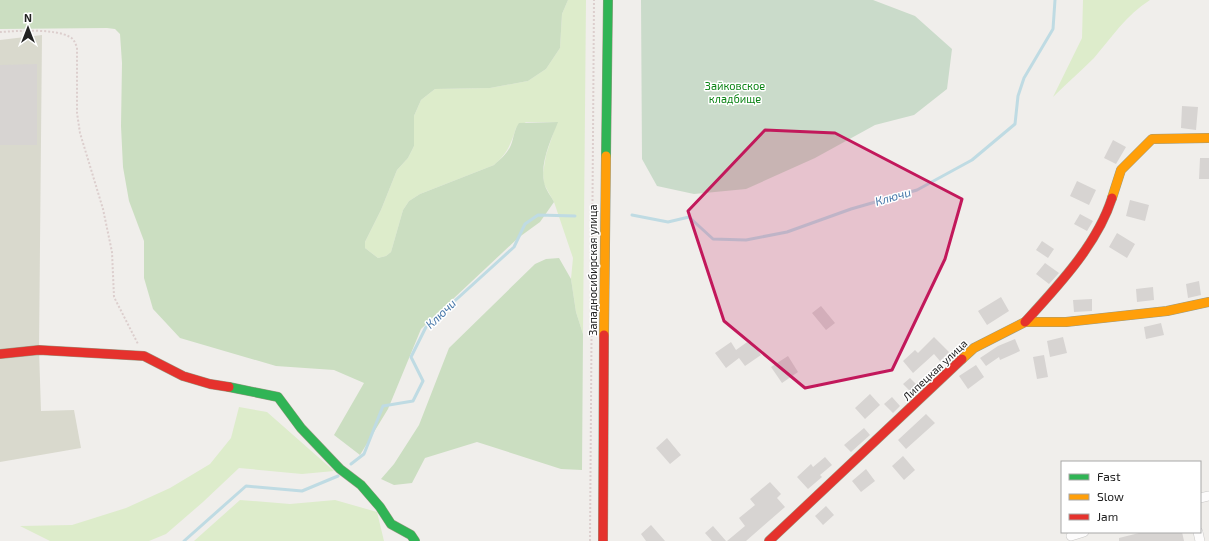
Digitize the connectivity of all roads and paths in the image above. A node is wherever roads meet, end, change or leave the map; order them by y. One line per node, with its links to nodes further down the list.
1 (594, 0): 12 (path)
2 (608, 0): 13 (street, Западносибирская улица)
3 (0, 32): 8 (path)
4 (1209, 138): 6 (street)
5 (1209, 302): 6 (street, Липецкая улица)
6 (1025, 322): 14 (street, Липецкая улица)
7 (0, 354): 8 (street)
8 (144, 356): 11 (street)
9 (1081, 533): 10 (street)
10 (1071, 536)
11 (415, 541)
12 (590, 541)
13 (603, 541)
14 (769, 541)

